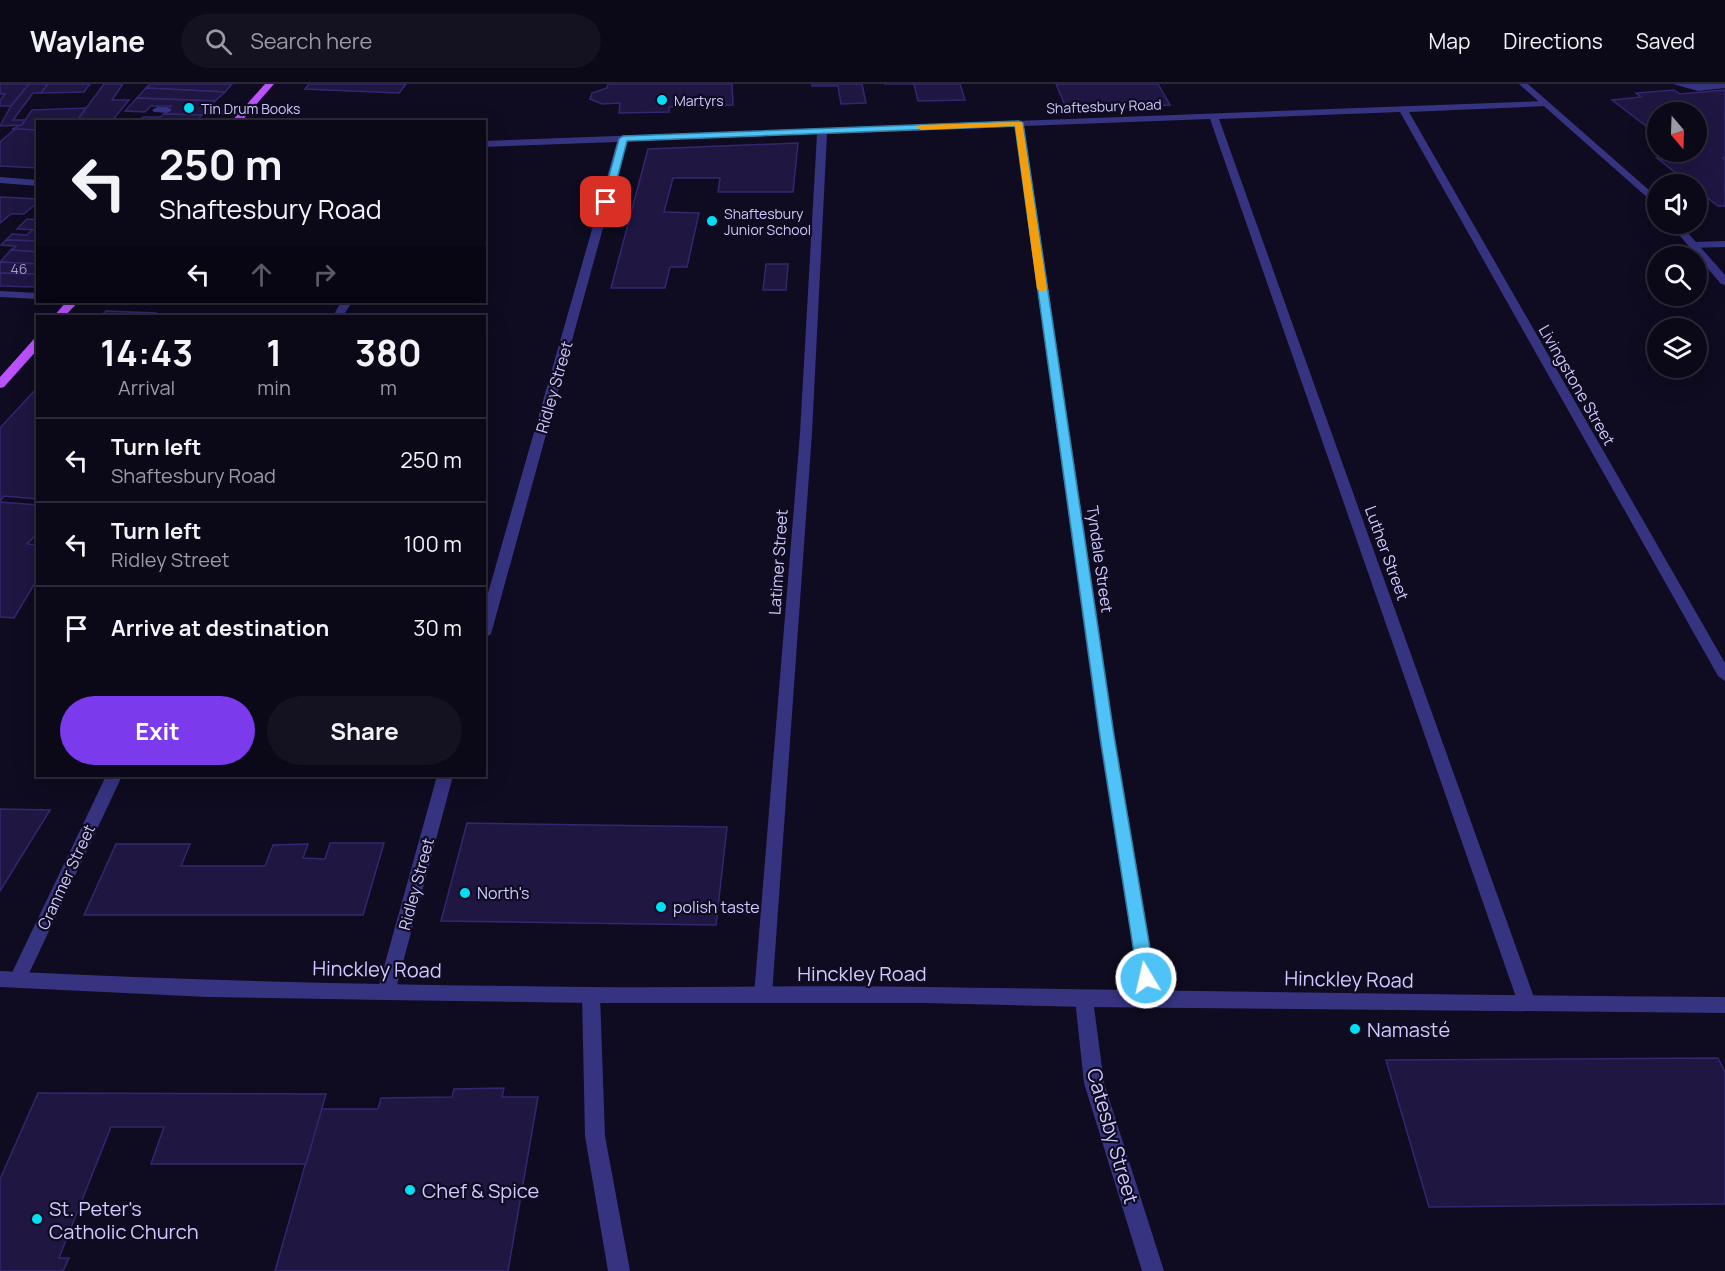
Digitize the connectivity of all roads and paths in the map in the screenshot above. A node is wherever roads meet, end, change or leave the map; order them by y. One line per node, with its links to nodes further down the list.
1 (270, 84): 8 (main road)
2 (1523, 84): 5 (street)
3 (1677, 84): 4 (street)
4 (1725, 85)
5 (1545, 104): 6 (street, Shaftesbury Road); 17 (street)
6 (1403, 109): 9 (street, Shaftesbury Road); 29 (street, Livingstone Street)
7 (205, 112): 8 (street)
8 (243, 113): 10 (main road)
9 (1213, 115): 11 (street, Shaftesbury Road); 38 (street, Luther Street)
10 (237, 120)
11 (1019, 123): 12 (street, Shaftesbury Road); 37 (street, Tyndale Street)
12 (822, 131): 13 (street, Shaftesbury Road); 35 (street, Latimer Street)
13 (623, 139): 14 (street, Shaftesbury Road); 28 (street, Ridley Street)
14 (486, 144)
15 (0, 180): 16 (street)
16 (36, 183)
17 (1647, 194)
18 (1684, 234): 20 (street)
19 (1725, 244): 20 (street)
20 (1694, 245): 21 (street)
21 (1725, 282)
22 (0, 294): 23 (street)
23 (36, 296)
24 (71, 303): 25 (main road)
25 (60, 315)
26 (36, 343): 27 (main road)
27 (0, 384)
28 (486, 627)
29 (1725, 676)
30 (113, 777): 32 (street, Cranmer Street)
31 (445, 777): 33 (street, Ridley Street)
32 (9, 979): 33 (street, Hinckley Road)
33 (386, 992): 34 (street, Hinckley Road)
34 (591, 995): 35 (street, Hinckley Road); 40 (street)
35 (764, 995): 36 (street, Hinckley Road)
36 (1084, 999): 37 (street, Hinckley Road); 41 (street, Catesby Street)
37 (1150, 999): 38 (street, Hinckley Road)
38 (1527, 1003): 39 (street, Hinckley Road)
39 (1725, 1005)
40 (619, 1271)
41 (1153, 1271)

